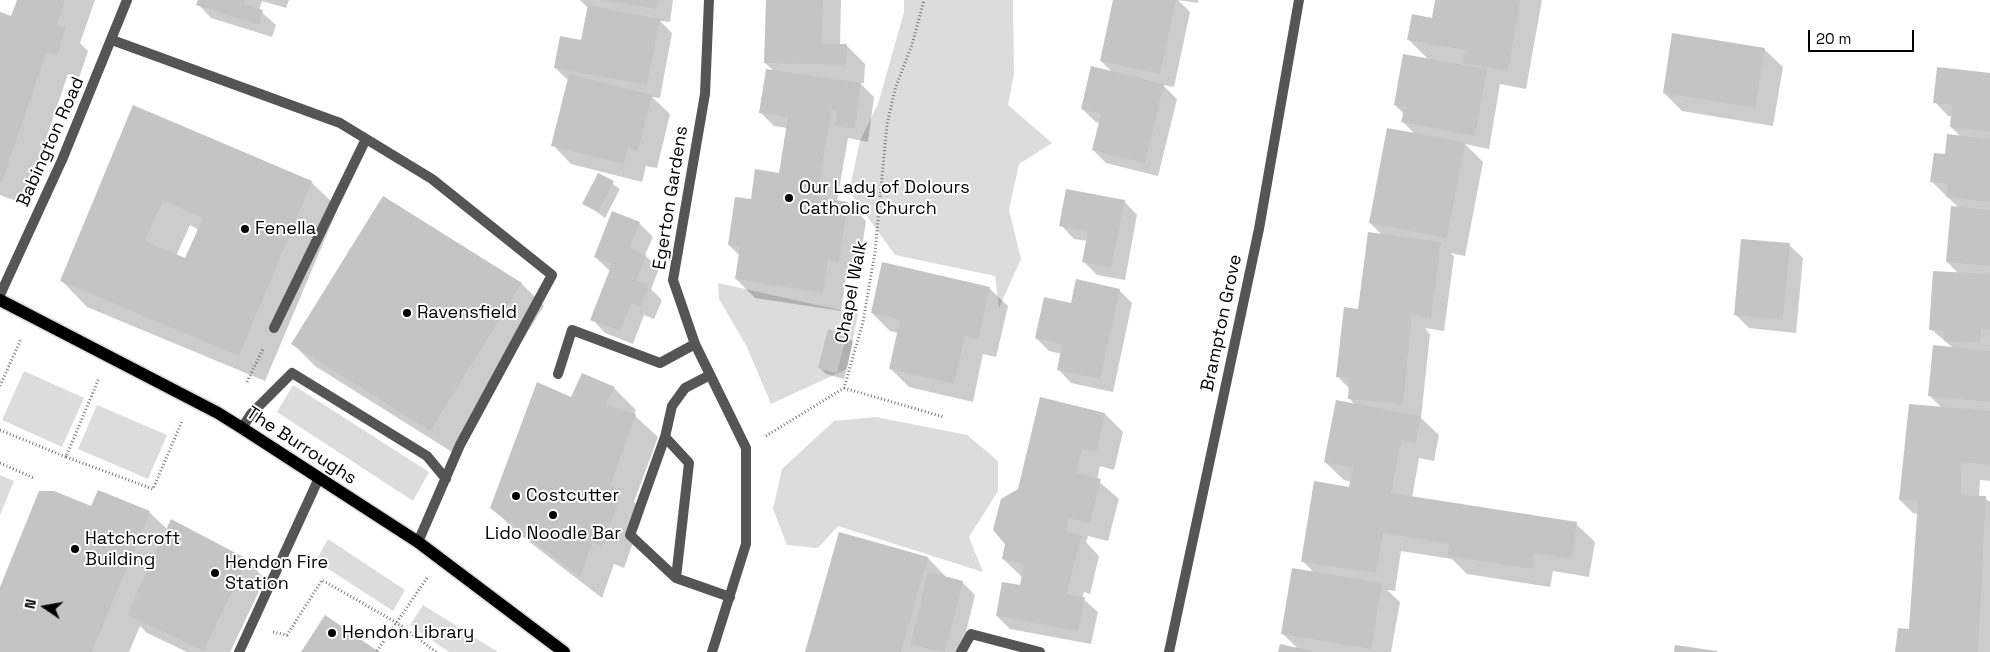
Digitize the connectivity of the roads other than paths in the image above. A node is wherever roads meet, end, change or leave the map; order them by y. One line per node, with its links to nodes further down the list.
1 (127, 0): 4 (street, Babington Road)
2 (709, 0): 9 (street, Egerton Gardens)
3 (1299, 0): 24 (street, Brampton Grove)
4 (112, 40): 5 (street); 6 (street, Babington Road)
5 (366, 139): 8 (street); 15 (street)
6 (0, 295)
7 (0, 300): 12 (main road, The Burroughs)
8 (274, 328)
9 (695, 344): 10 (street); 11 (street, Egerton Gardens)
10 (558, 374)
11 (710, 375): 13 (street); 18 (street, Egerton Gardens)
12 (242, 428): 14 (main road, The Burroughs); 15 (street)
13 (665, 437): 17 (street); 17 (street)
14 (319, 478): 16 (main road, The Burroughs); 20 (street)
15 (446, 478): 16 (street)
16 (418, 542): 19 (main road, The Burroughs)
17 (676, 578): 18 (street)
18 (730, 597): 21 (street, Egerton Gardens)
19 (558, 650)
20 (239, 652)
21 (712, 652)
22 (961, 652): 23 (street)
23 (1040, 652)
24 (1169, 652)

